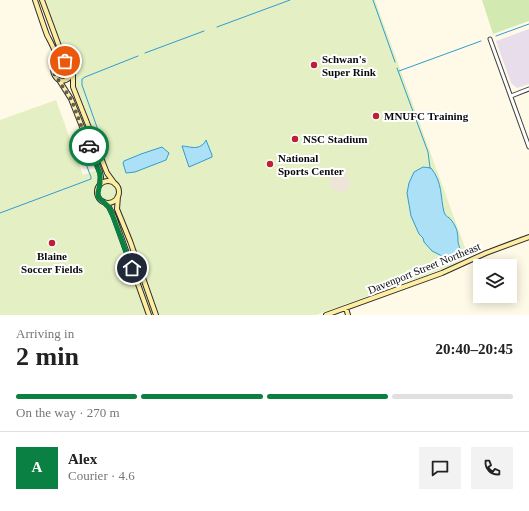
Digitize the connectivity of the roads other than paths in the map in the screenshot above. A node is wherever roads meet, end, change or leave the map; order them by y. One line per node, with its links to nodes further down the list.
1 (35, 0): 5 (street)
2 (42, 0): 4 (street)
3 (490, 39): 9 (street)
4 (68, 62): 5 (street); 6 (street)
5 (54, 65): 7 (street)
6 (72, 74): 7 (street); 11 (street)
7 (59, 80): 12 (street)
8 (529, 90): 9 (street)
9 (511, 96): 10 (street)
10 (529, 147)
11 (115, 184): 12 (street); 13 (street)
12 (100, 186): 14 (street)
13 (118, 196): 14 (street); 18 (street)
14 (104, 202): 17 (street)
15 (529, 237): 16 (street, Davenport Street Northeast)
16 (346, 308): 19 (street, Davenport Street Northeast); 20 (street)
17 (149, 315)
18 (156, 315)
19 (326, 315)
20 (348, 315)

